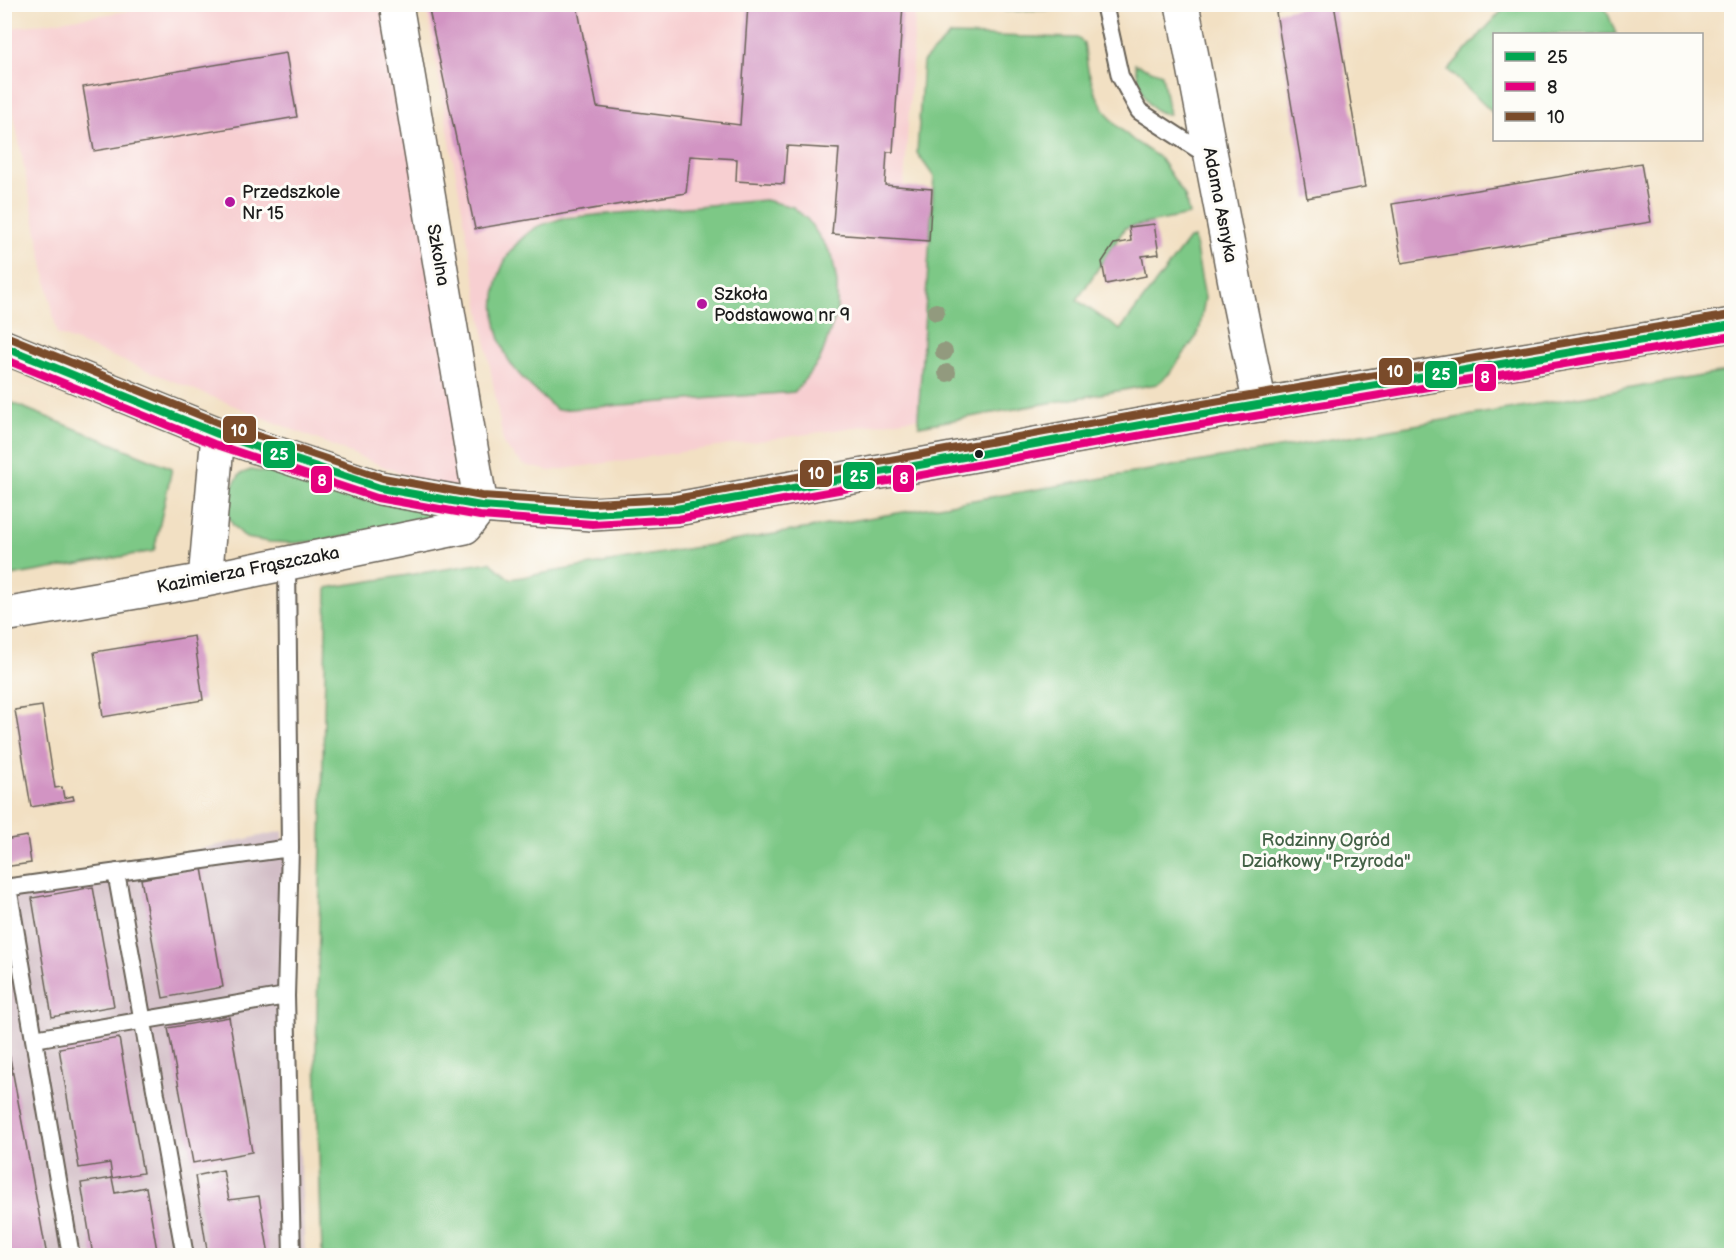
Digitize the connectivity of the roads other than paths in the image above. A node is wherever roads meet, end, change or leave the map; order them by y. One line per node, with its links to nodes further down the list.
1 (396, 4): 9 (street, Szkolna)
2 (1104, 4): 4 (lane)
3 (1182, 4): 4 (street, Adama Asnyka)
4 (1211, 158): 7 (street, Adama Asnyka)
5 (1731, 325): 7 (street)
6 (4, 347): 8 (street)
7 (1260, 405): 9 (street)
8 (218, 434): 9 (street); 11 (street)
9 (481, 506): 10 (street, Kazimierza Frąszczaka)
10 (286, 564): 11 (street, Kazimierza Frąszczaka); 13 (lane)
11 (205, 580): 12 (street, Kazimierza Frąszczaka)
12 (4, 615)
13 (290, 848): 14 (lane); 16 (lane)
14 (116, 872): 15 (lane); 17 (lane)
15 (7, 888): 18 (lane)
16 (286, 996): 17 (lane); 21 (lane)
17 (143, 1019): 18 (lane); 20 (lane)
18 (34, 1039): 19 (lane)
19 (71, 1256)
20 (185, 1256)
21 (292, 1256)

